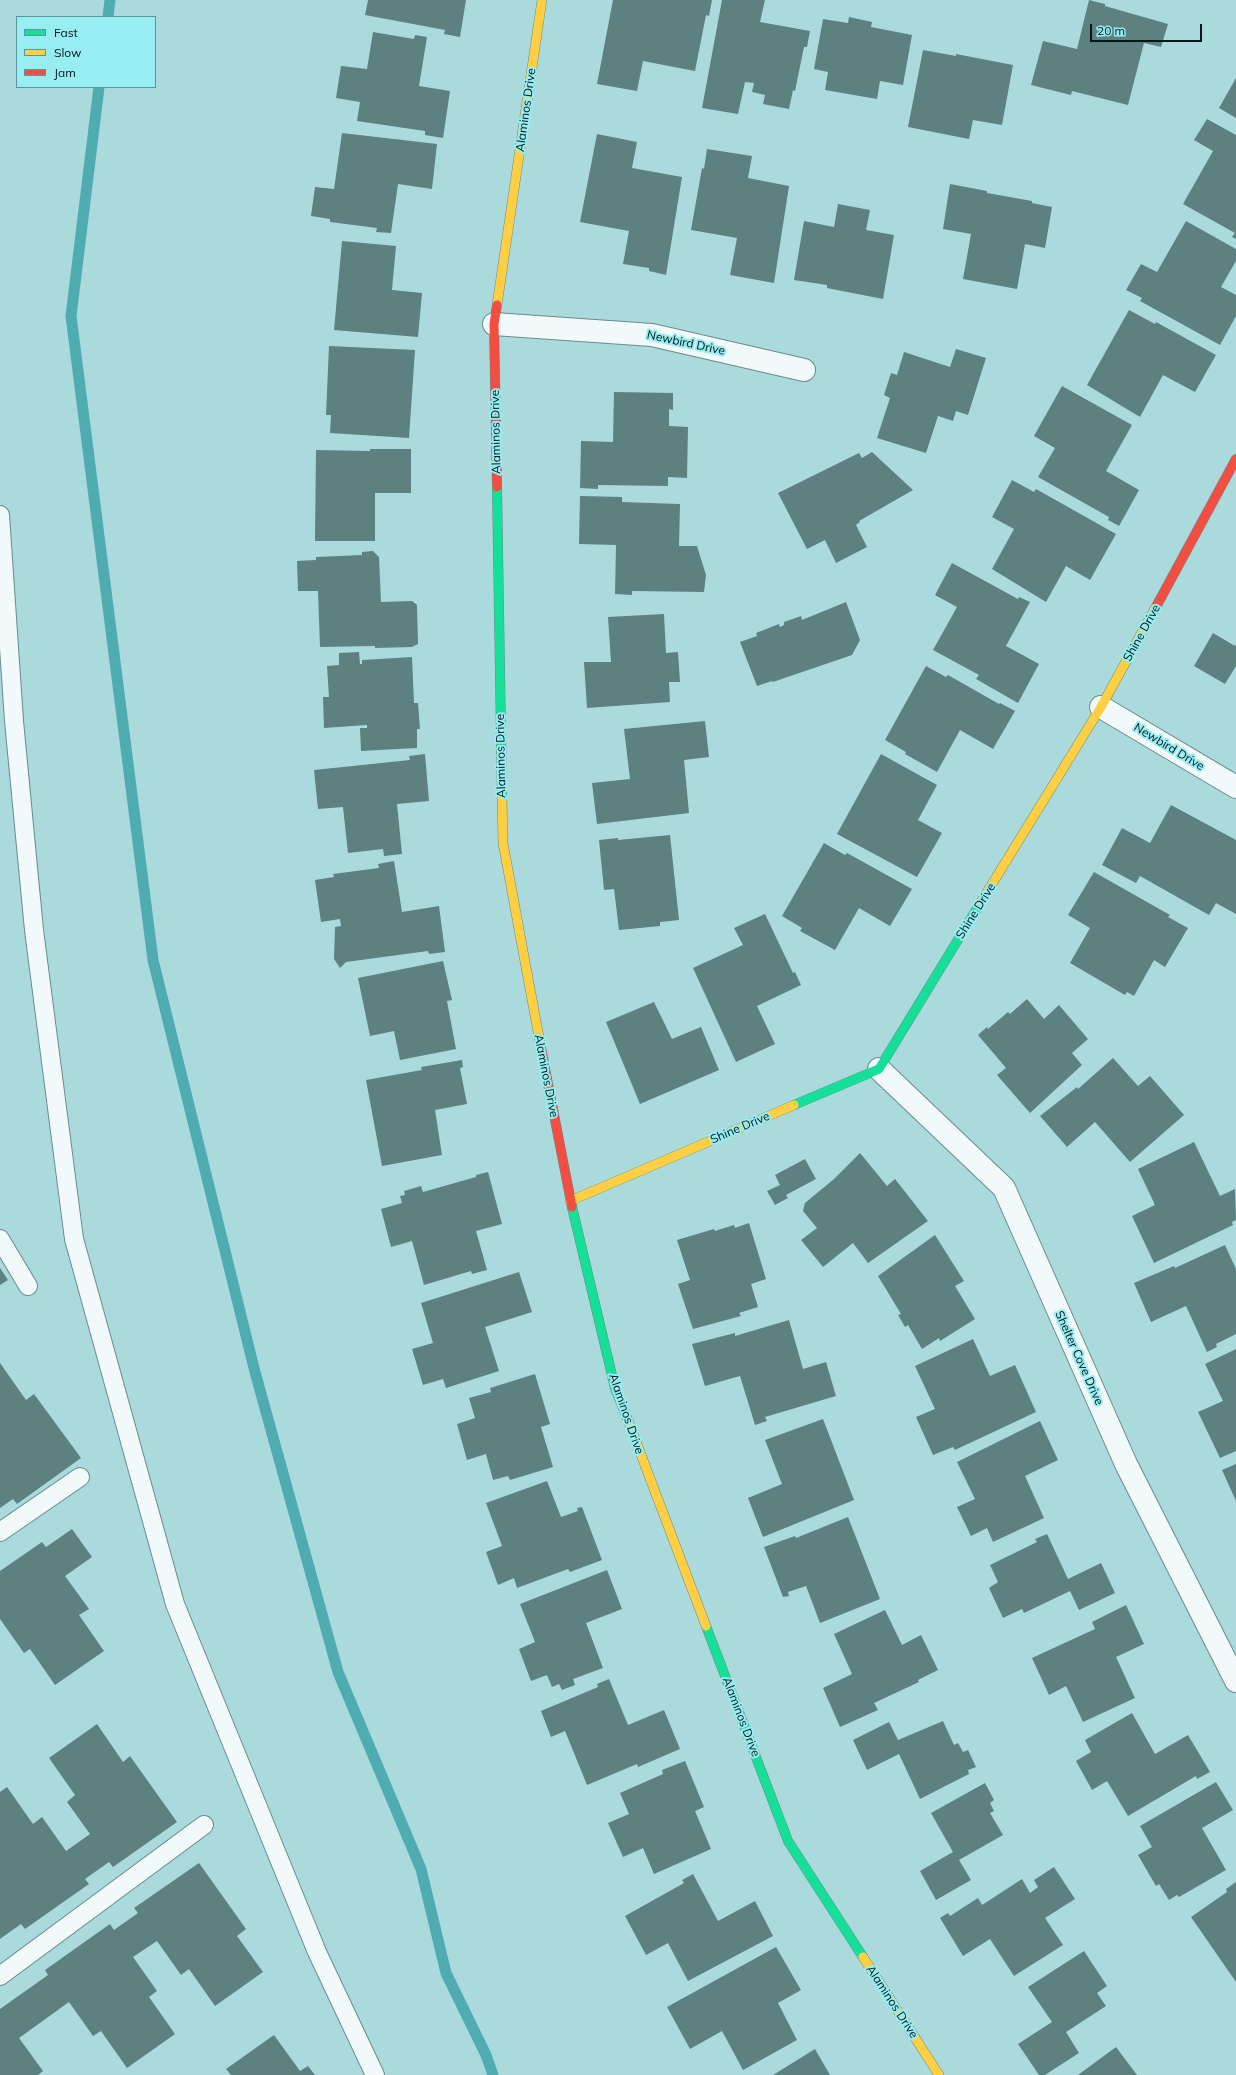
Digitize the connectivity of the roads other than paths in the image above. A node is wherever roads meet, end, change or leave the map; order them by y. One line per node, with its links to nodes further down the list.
1 (542, 0): 2 (street, Alaminos Drive)
2 (494, 324): 3 (street, Newbird Drive); 9 (street, Alaminos Drive)
3 (804, 370)
4 (1236, 459): 6 (street, Shine Drive)
5 (0, 514): 17 (lane)
6 (1101, 707): 7 (street, Newbird Drive); 8 (street, Shine Drive)
7 (1236, 787)
8 (879, 1068): 9 (street, Shine Drive); 14 (street, Shelter Cove Drive)
9 (570, 1201): 18 (street, Alaminos Drive)
10 (0, 1239): 11 (lane)
11 (28, 1286)
12 (80, 1477): 13 (lane)
13 (0, 1532)
14 (1236, 1681)
15 (204, 1825): 16 (lane)
16 (0, 1976)
17 (375, 2075)
18 (939, 2075)

